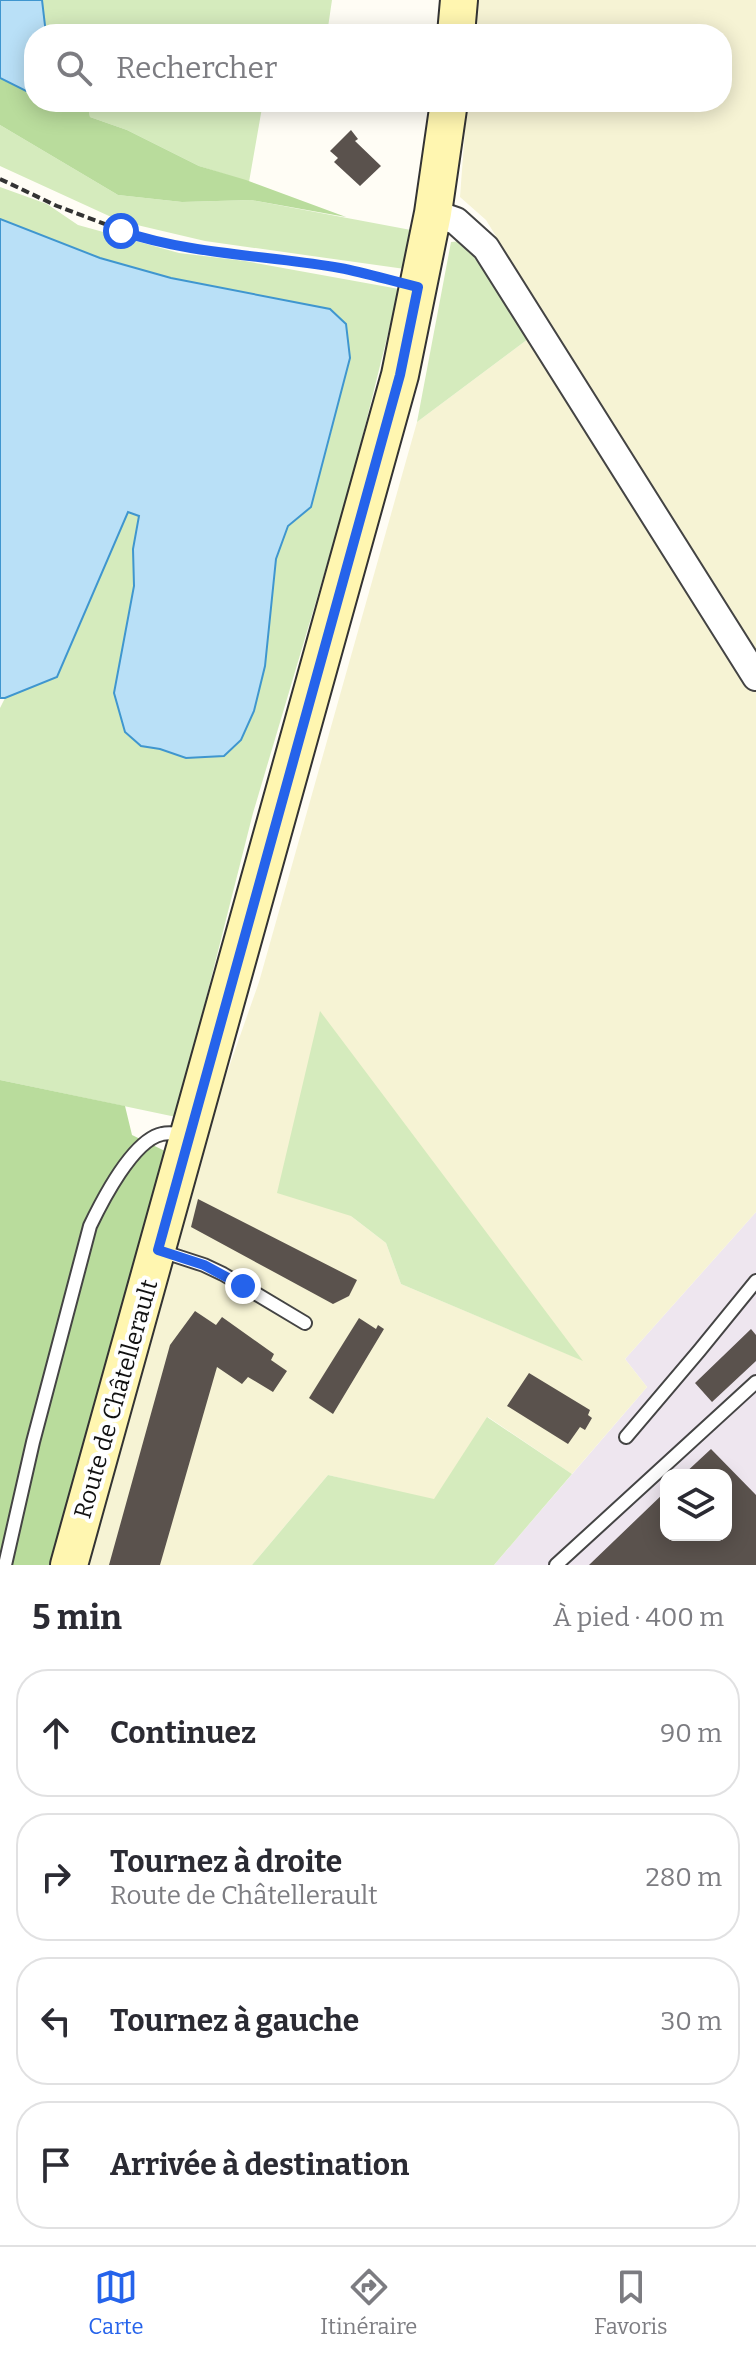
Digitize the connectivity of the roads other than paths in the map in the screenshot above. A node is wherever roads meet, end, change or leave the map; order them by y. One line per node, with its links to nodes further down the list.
1 (459, 0): 2 (main road)
2 (457, 24)
3 (448, 112): 4 (main road, Route de Châtellerault)
4 (433, 213): 5 (street); 6 (main road, Route de Châtellerault)
5 (756, 677)
6 (190, 1135): 7 (main road, Route de Châtellerault); 12 (lane)
7 (158, 1250): 9 (lane); 13 (main road, Route de Châtellerault)
8 (756, 1281): 11 (lane)
9 (305, 1323)
10 (756, 1382): 14 (lane)
11 (626, 1437)
12 (5, 1565)
13 (69, 1565)
14 (556, 1565)

